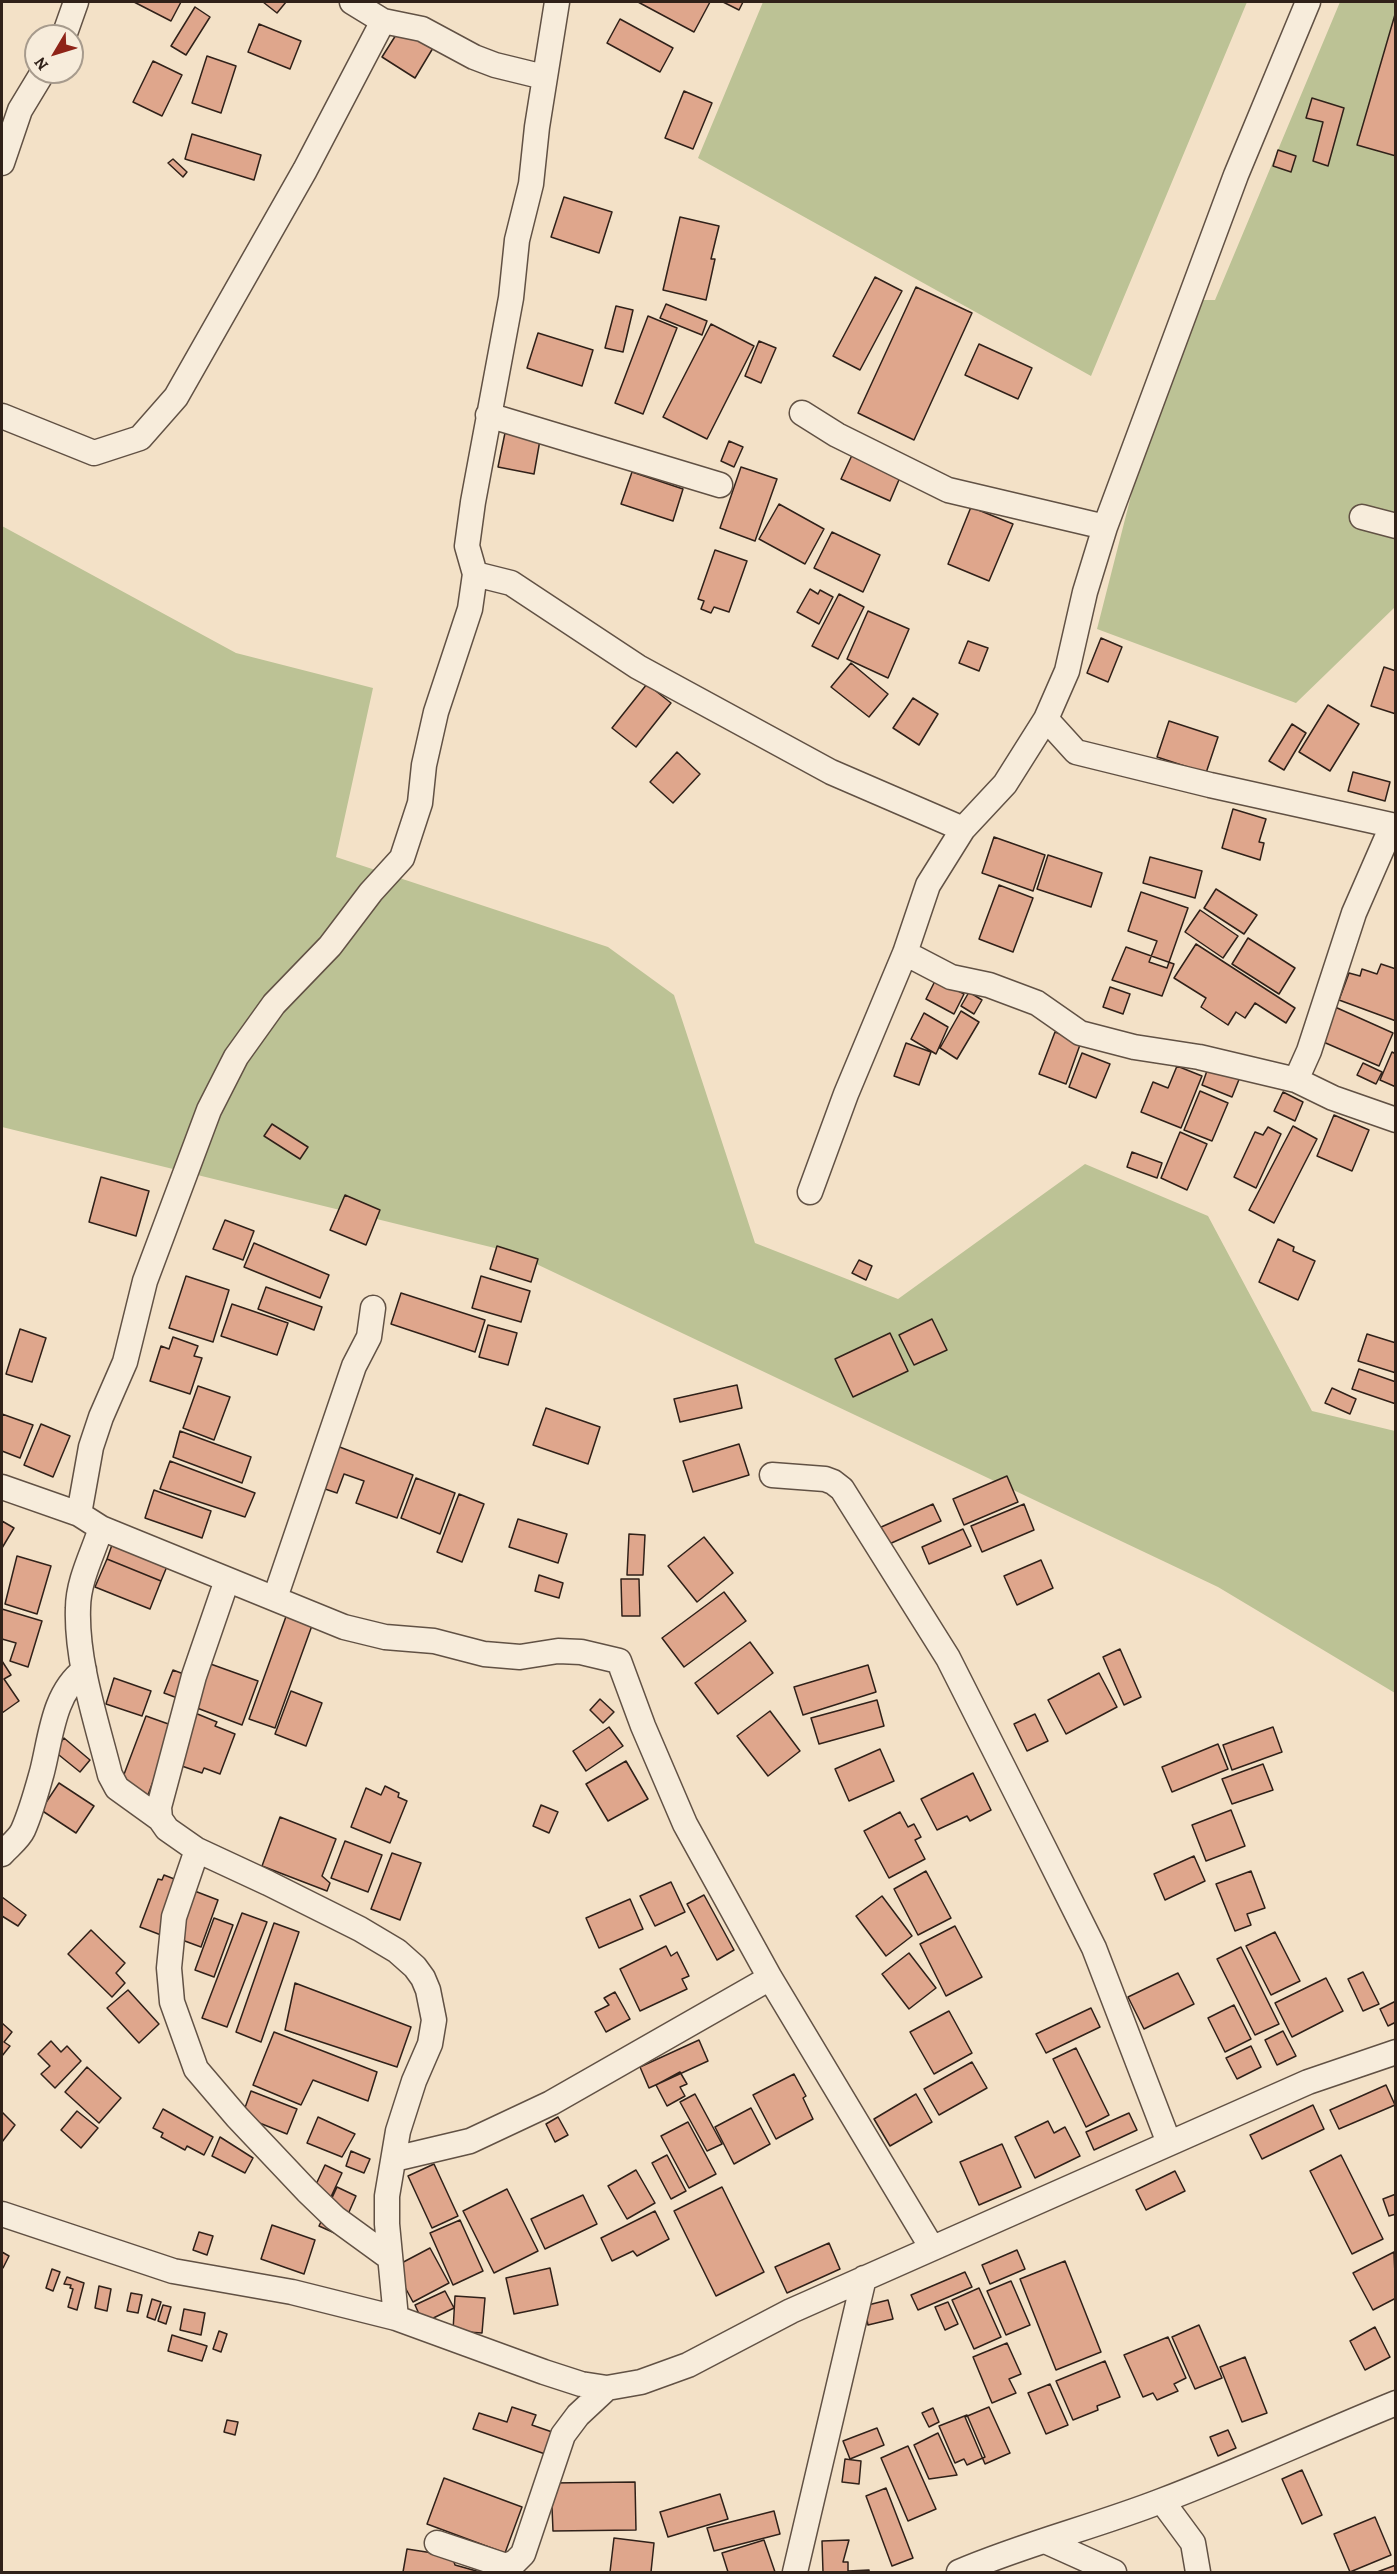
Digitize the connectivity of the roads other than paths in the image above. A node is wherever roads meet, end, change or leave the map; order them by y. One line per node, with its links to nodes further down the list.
1 (76, 2): 6 (street)
2 (352, 2): 5 (street)
3 (557, 2): 7 (street)
4 (1308, 2): 15 (street)
5 (382, 21): 7 (street); 11 (street)
6 (68, 24)
7 (544, 77): 12 (street)
8 (36, 84): 9 (street)
9 (2, 163)
10 (802, 413): 15 (street)
11 (2, 416)
12 (488, 416): 13 (street); 17 (street)
13 (720, 485)
14 (1362, 517): 16 (street)
15 (1105, 526): 18 (street)
16 (1395, 526)
17 (475, 574): 20 (street); 28 (street)
18 (1046, 719): 19 (street); 20 (street)
19 (1394, 826): 22 (street)
20 (963, 829): 21 (street)
21 (905, 953): 22 (street); 24 (street)
22 (1296, 1080): 23 (street)
23 (1395, 1120)
24 (810, 1192)
25 (373, 1308): 31 (street)
26 (772, 1475): 38 (street)
27 (2, 1487): 28 (street)
28 (79, 1514): 29 (street)
29 (101, 1528): 30 (street); 32 (street)
30 (227, 1580): 31 (street); 33 (street)
31 (275, 1598): 36 (street)
32 (84, 1670): 33 (street); 35 (street)
33 (160, 1819): 34 (street)
34 (197, 1850): 39 (street); 42 (street)
35 (2, 1854)
36 (770, 1977): 39 (street); 41 (street)
37 (1395, 2052): 38 (street)
38 (1169, 2144): 41 (street)
39 (394, 2159): 42 (street)
40 (2, 2214): 44 (street)
41 (932, 2248): 43 (street)
42 (390, 2258): 44 (street)
43 (864, 2278): 45 (street); 50 (street)
44 (396, 2318): 45 (street)
45 (607, 2388): 49 (street)
46 (1395, 2403): 47 (street)
47 (1162, 2501): 48 (street); 53 (street)
48 (1045, 2541): 51 (street); 52 (street)
49 (437, 2543)
50 (795, 2572)
51 (959, 2572)
52 (1114, 2572)
53 (1198, 2572)

